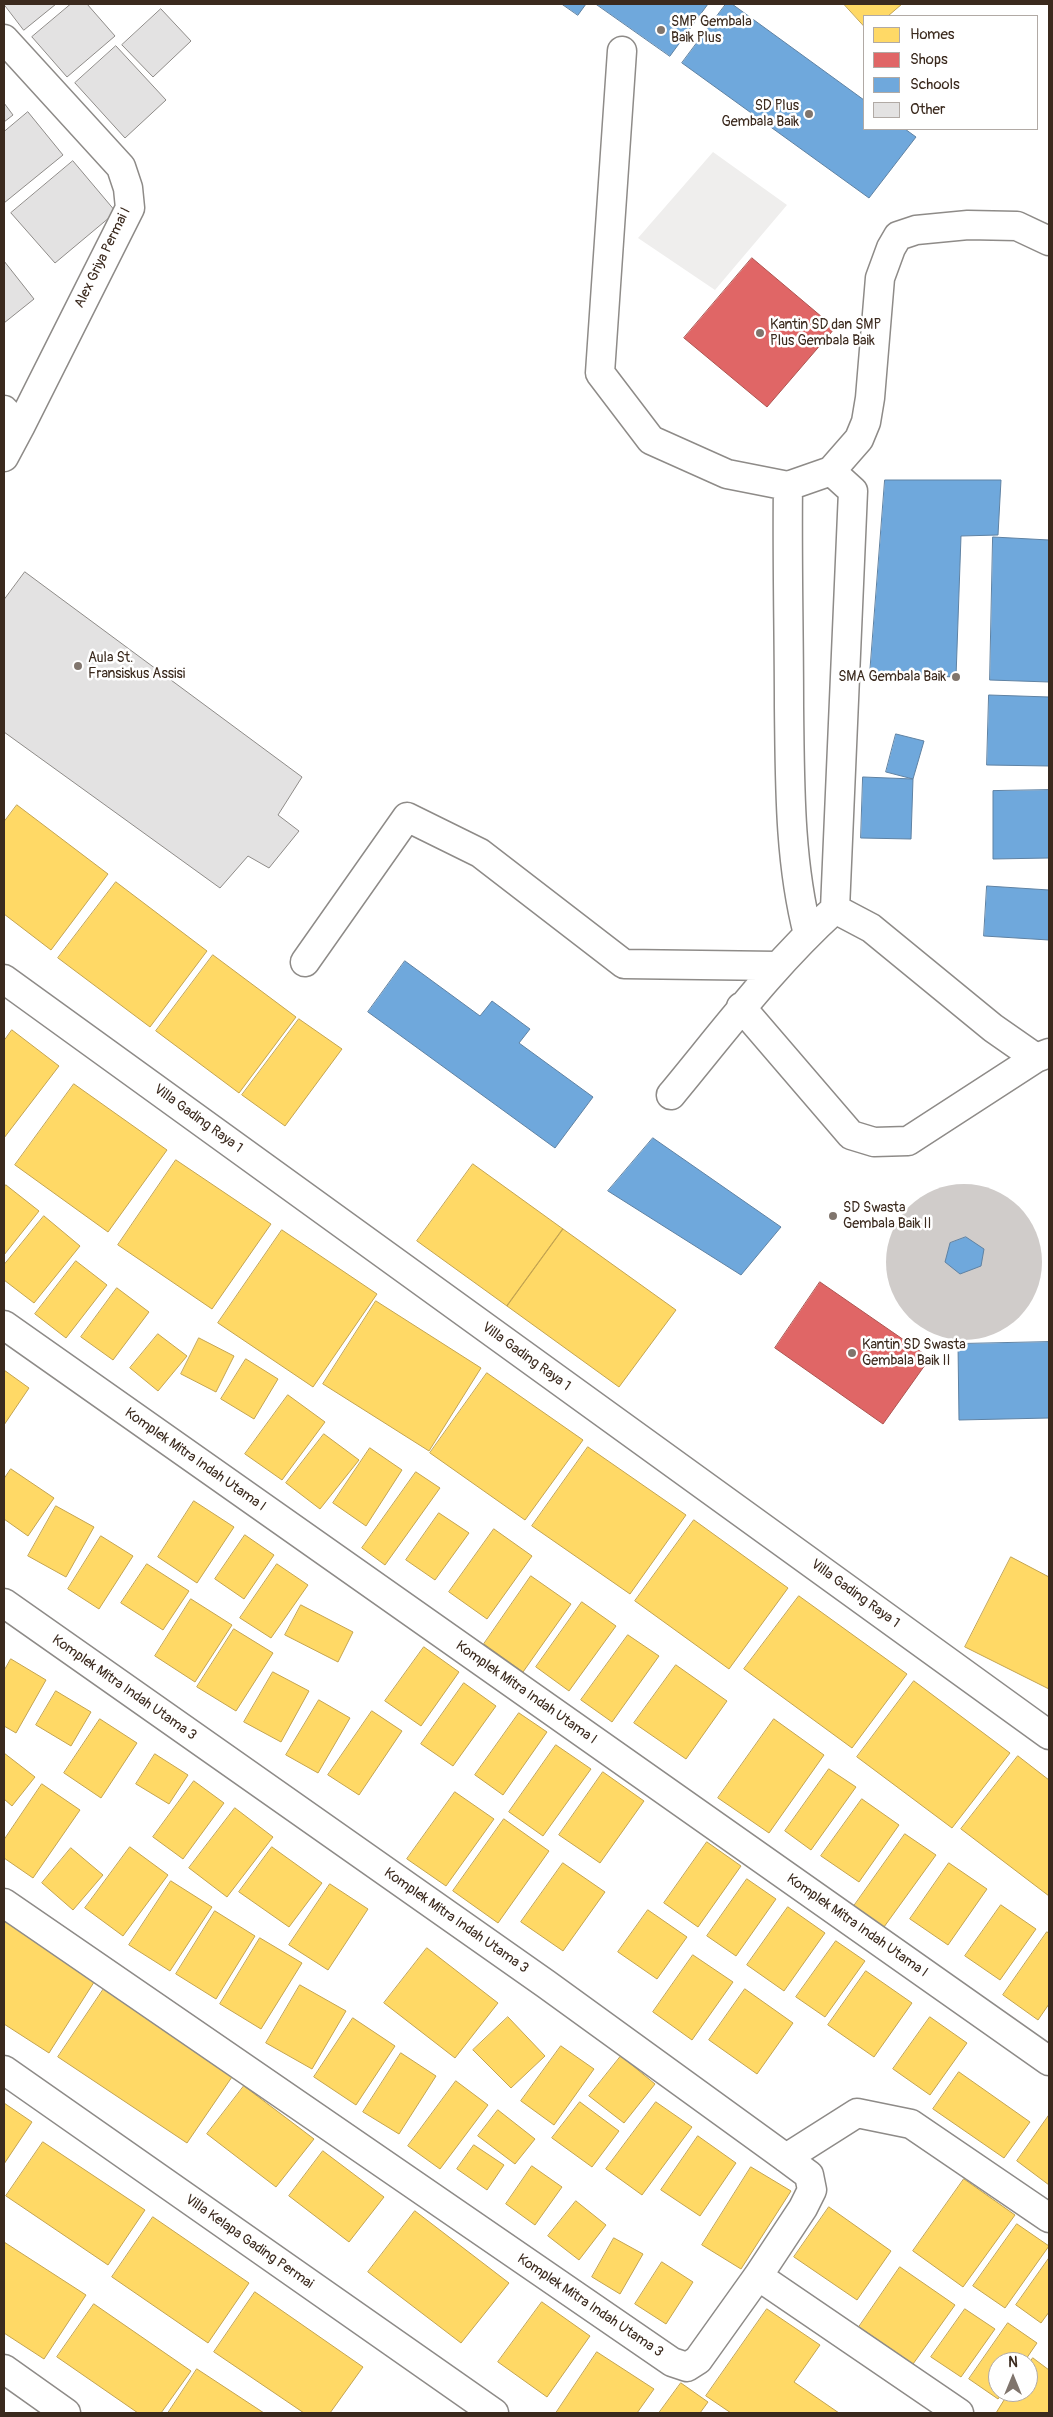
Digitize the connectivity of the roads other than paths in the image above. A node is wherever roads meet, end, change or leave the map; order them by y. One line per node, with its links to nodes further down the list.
1 (4, 39): 4 (street, Alex Griya Permai I)
2 (622, 51): 7 (street)
3 (1049, 242): 6 (street)
4 (12, 419): 5 (street, Alex Griya Permai I)
5 (4, 457)
6 (831, 472): 7 (street); 8 (street)
7 (788, 486): 9 (street)
8 (835, 909): 9 (street); 14 (street)
9 (808, 934): 11 (street)
10 (305, 962): 11 (street)
11 (777, 966): 13 (street)
12 (4, 979): 18 (street, Villa Gading Raya 1)
13 (741, 1007): 14 (street); 15 (street)
14 (1043, 1056)
15 (672, 1095)
16 (4, 1324): 20 (street, Komplek Mitra Indah Utama I)
17 (4, 1603): 22 (street, Komplek Mitra Indah Utama 3)
18 (1049, 1735)
19 (4, 1903): 24 (street, Komplek Mitra Indah Utama 3)
20 (1049, 2061)
21 (4, 2070): 27 (street, Villa Kelapa Gading Permai)
22 (786, 2158): 23 (street); 24 (street, Komplek Mitra Indah Utama 3)
23 (1049, 2218)
24 (758, 2276): 28 (street)
25 (4, 2369): 26 (street)
26 (66, 2413)
27 (494, 2413)
28 (959, 2413)

